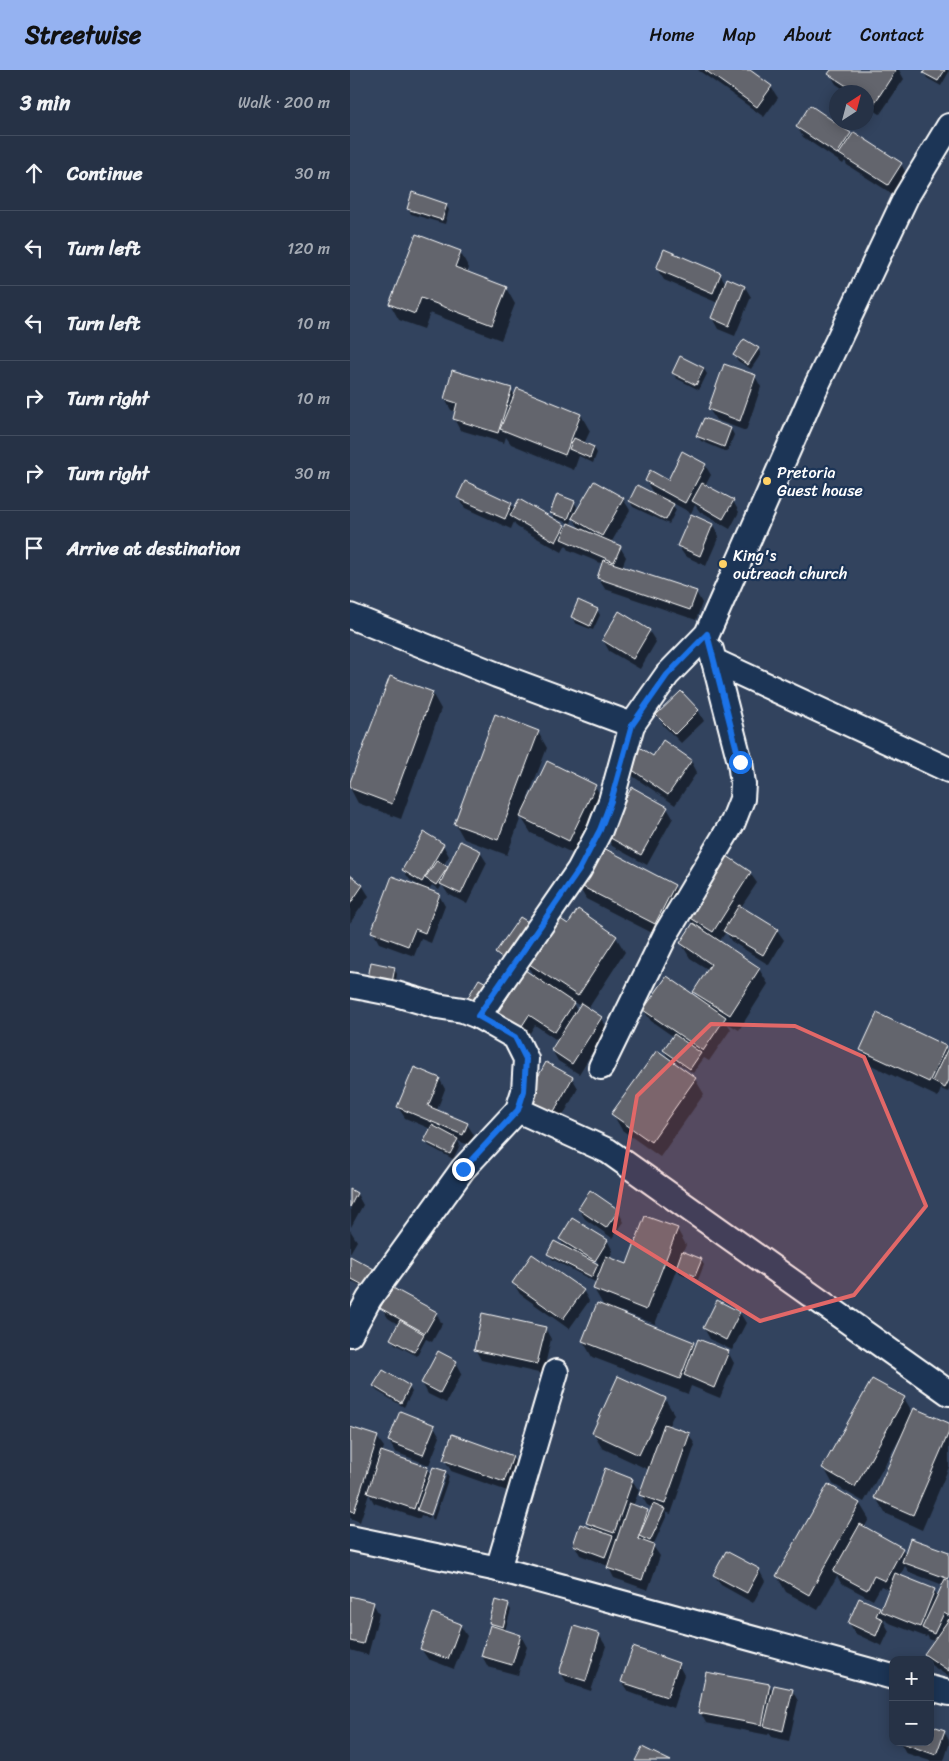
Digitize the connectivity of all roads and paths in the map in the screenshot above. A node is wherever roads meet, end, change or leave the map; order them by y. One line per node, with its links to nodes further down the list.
1 (949, 126): 3 (street)
2 (350, 616): 5 (street)
3 (707, 634): 4 (street); 5 (street)
4 (714, 662): 6 (street); 9 (street)
5 (632, 725): 8 (street)
6 (949, 770)
7 (350, 984): 8 (street)
8 (478, 1016): 10 (street)
9 (601, 1067)
10 (518, 1110): 11 (street); 14 (street)
11 (360, 1296): 12 (street)
12 (350, 1334)
13 (556, 1372): 16 (street)
14 (949, 1393)
15 (350, 1538): 16 (street)
16 (498, 1569): 17 (street)
17 (889, 1676)
18 (934, 1689): 19 (street)
19 (949, 1693)

